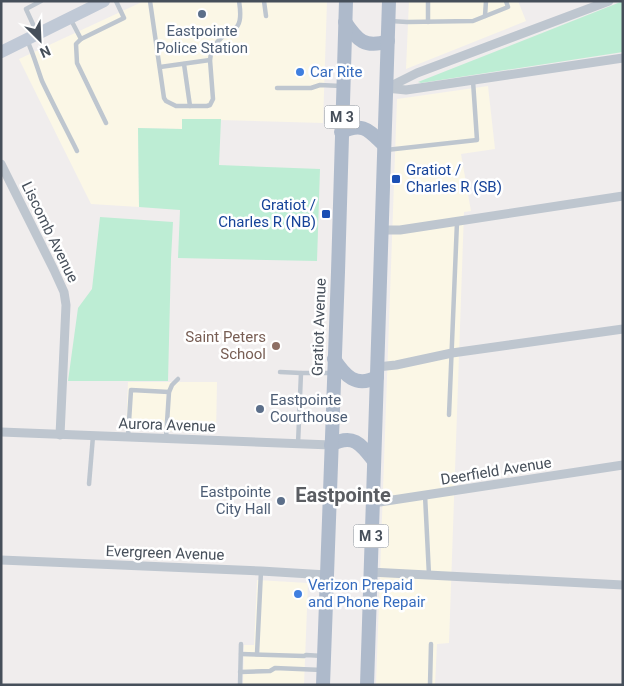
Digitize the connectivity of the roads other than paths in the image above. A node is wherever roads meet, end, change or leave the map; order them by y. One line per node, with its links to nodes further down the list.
1 (41, 1): 20 (lane)
2 (104, 1): 13 (main road)
3 (116, 1): 21 (lane)
4 (150, 1): 27 (lane)
5 (239, 1): 25 (lane)
6 (264, 1): 14 (lane)
7 (346, 1): 18 (main road, Gratiot Avenue / M 3)
8 (389, 1): 17 (main road, M 3)
9 (428, 1): 19 (lane)
10 (486, 1): 15 (lane)
11 (506, 1): 15 (lane)
12 (609, 1): 31 (street)
13 (89, 4): 16 (main road)
14 (266, 16)
15 (486, 16): 19 (lane)
16 (70, 18): 20 (main road); 21 (lane)
17 (389, 21): 19 (lane); 22 (main road, M 3)
18 (345, 22): 22 (main road); 29 (main road, Gratiot Avenue / M 3)
19 (428, 22)
20 (32, 36): 23 (main road); 36 (lane)
21 (81, 39): 33 (lane)
22 (388, 41): 31 (main road, M 3)
23 (1, 52)
24 (623, 58): 28 (street)
25 (210, 60): 26 (lane); 32 (lane)
26 (184, 64): 27 (lane); 32 (lane)
27 (160, 67): 32 (lane)
28 (473, 80): 31 (street); 35 (lane)
29 (342, 86): 30 (lane); 34 (main road, Gratiot Avenue / M 3)
30 (277, 88)
31 (386, 88): 35 (main road, M 3)
32 (190, 106)
33 (106, 123)
34 (341, 132): 35 (main road); 43 (main road, Gratiot Avenue / M 3)
35 (384, 148): 40 (main road, M 3)
36 (77, 151)
37 (1, 164): 51 (street, Liscomb Avenue)
38 (623, 196): 39 (street)
39 (457, 222): 40 (street); 42 (lane)
40 (381, 230): 45 (main road, M 3)
41 (623, 329): 42 (street)
42 (452, 353): 45 (street); 49 (lane)
43 (334, 366): 45 (main road); 46 (lane); 56 (main road, Gratiot Avenue / M 3)
44 (280, 372): 46 (lane)
45 (377, 372): 57 (main road, M 3)
46 (301, 373): 55 (lane)
47 (178, 379): 48 (lane)
48 (169, 392): 53 (lane); 54 (lane)
49 (449, 414)
50 (1, 432): 51 (street, Aurora Avenue)
51 (60, 434): 52 (street, Aurora Avenue)
52 (93, 436): 53 (street, Aurora Avenue); 59 (lane)
53 (128, 437): 54 (street, Aurora Avenue)
54 (166, 438): 55 (street, Aurora Avenue)
55 (298, 444): 56 (street, Aurora Avenue)
56 (331, 446): 57 (main road); 65 (main road, Gratiot Avenue / M 3)
57 (374, 461): 61 (main road, M 3)
58 (623, 466): 60 (street, Deerfield Avenue)
59 (89, 484)
60 (424, 495): 61 (street, Deerfield Avenue); 66 (lane)
61 (372, 503): 64 (main road, M 3)
62 (1, 560): 63 (street, Evergreen Avenue)
63 (261, 571): 65 (street, Evergreen Avenue); 71 (lane)
64 (370, 572): 66 (street); 77 (main road, M 3)
65 (327, 575): 72 (main road, Gratiot Avenue / M 3)
66 (429, 575): 67 (street)
67 (623, 584)
68 (241, 644): 70 (lane)
69 (431, 644): 78 (lane)
70 (241, 654): 71 (lane); 74 (lane)
71 (257, 654): 72 (lane)
72 (324, 656): 73 (main road, Gratiot Avenue / M 3)
73 (324, 670): 74 (lane); 76 (main road, Gratiot Avenue / M 3)
74 (240, 672): 75 (lane)
75 (240, 685)
76 (323, 685)
77 (367, 685)
78 (430, 685)

